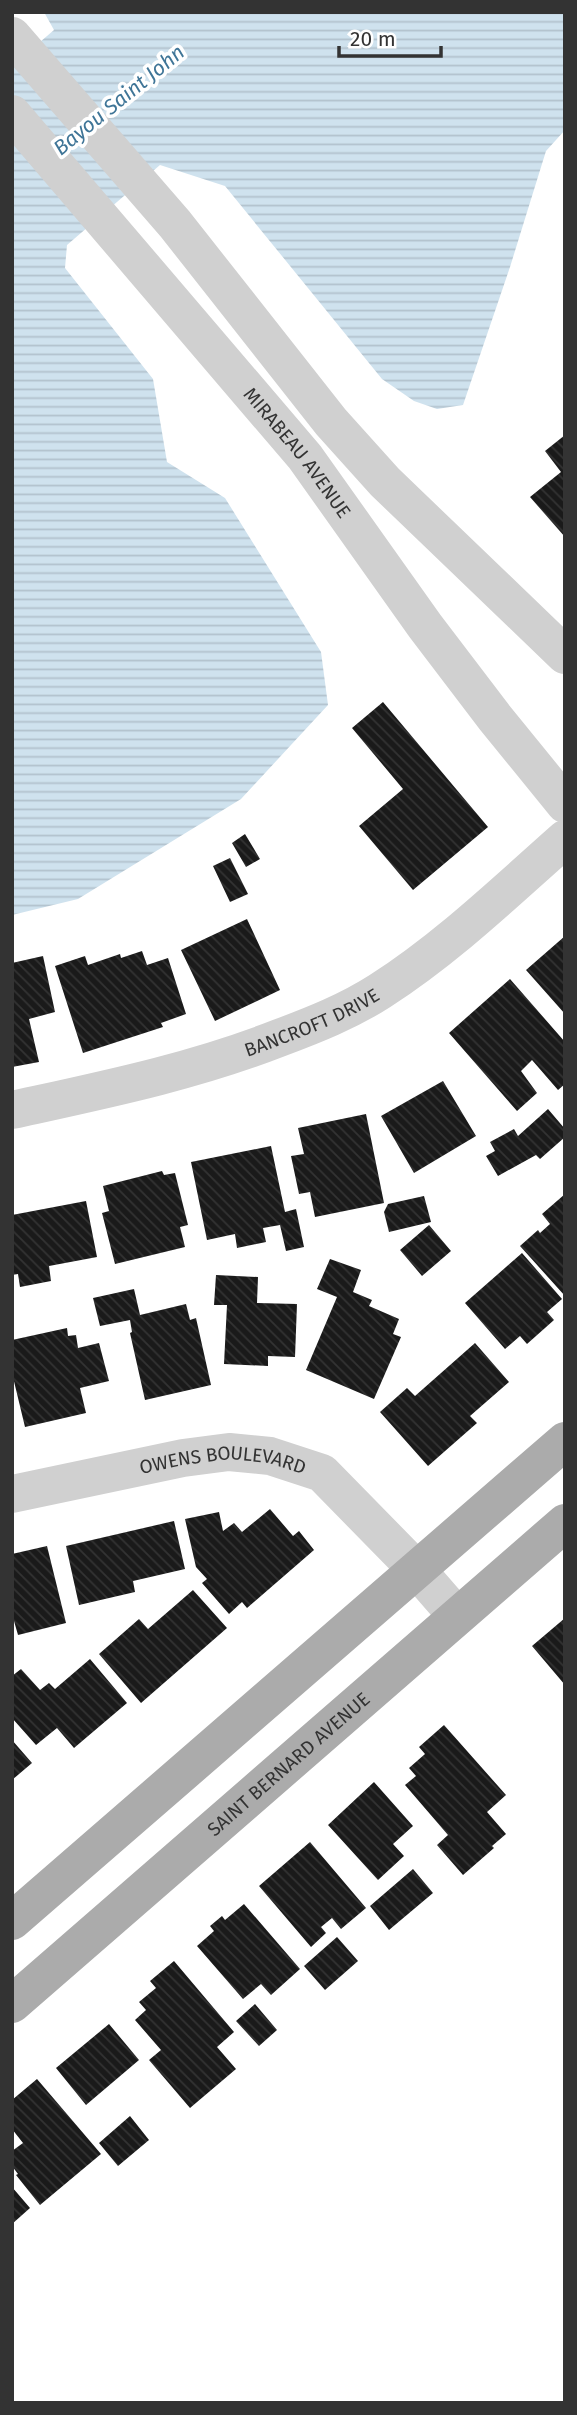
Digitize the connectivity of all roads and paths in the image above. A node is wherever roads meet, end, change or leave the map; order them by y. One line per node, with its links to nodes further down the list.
1 (12, 36): 3 (street)
2 (12, 114): 4 (street, MIRABEAU AVENUE)
3 (565, 655)
4 (565, 804)
5 (565, 839): 6 (street, BANCROFT DRIVE)
6 (12, 1110)
7 (565, 1441): 10 (main road)
8 (12, 1494): 10 (street, OWENS BOULEVARD)
9 (565, 1523): 11 (main road, SAINT BERNARD AVENUE)
10 (417, 1570): 11 (street, OWENS BOULEVARD); 12 (main road)
11 (457, 1616): 13 (main road, SAINT BERNARD AVENUE)
12 (12, 1921)
13 (12, 2004)

